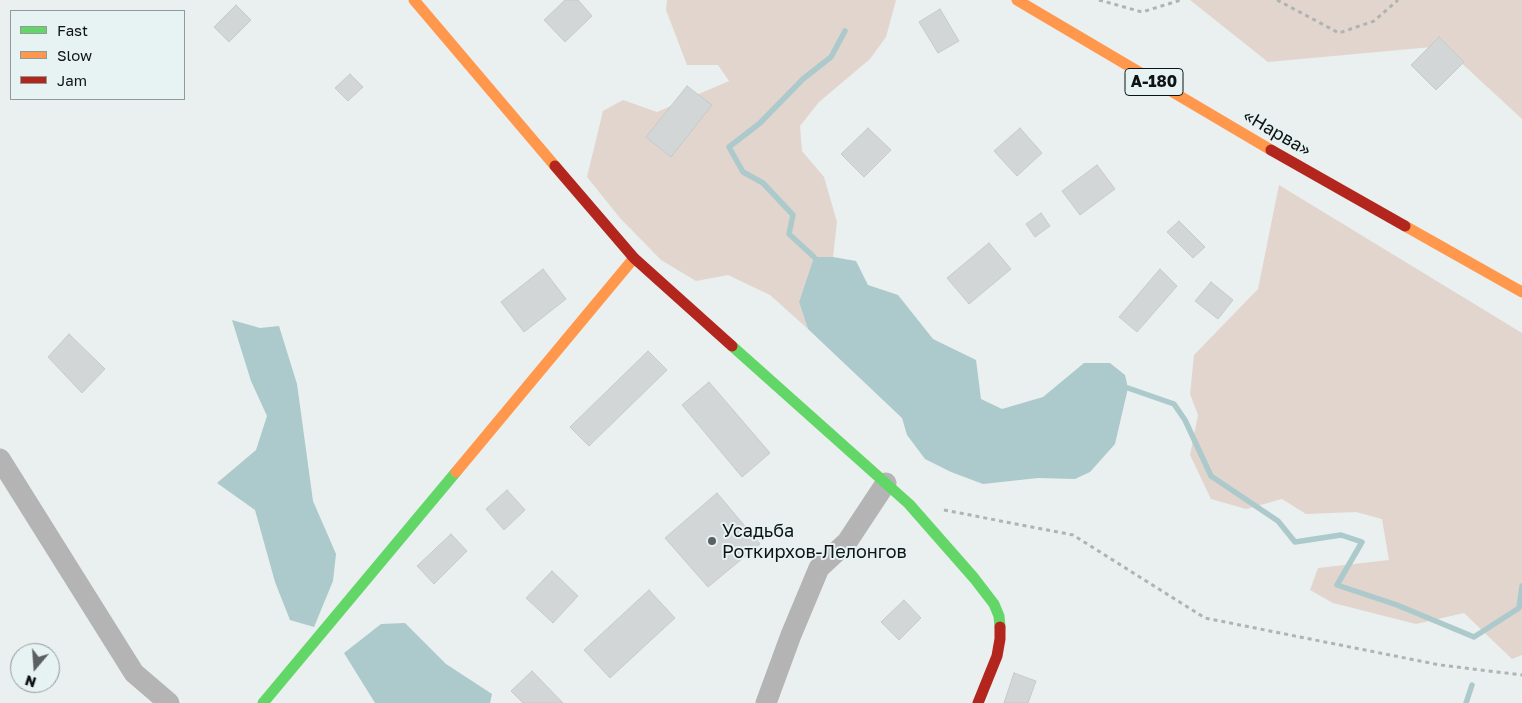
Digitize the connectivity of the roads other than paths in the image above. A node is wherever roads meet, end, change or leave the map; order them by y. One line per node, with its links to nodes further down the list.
1 (414, 0): 3 (main road)
2 (1017, 0): 4 (main road, «Нарва» / А-180)
3 (634, 258): 6 (main road); 8 (main road)
4 (1522, 292)
5 (0, 459): 7 (street)
6 (886, 483): 9 (street); 10 (main road)
7 (168, 703)
8 (264, 703)
9 (766, 703)
10 (978, 703)

